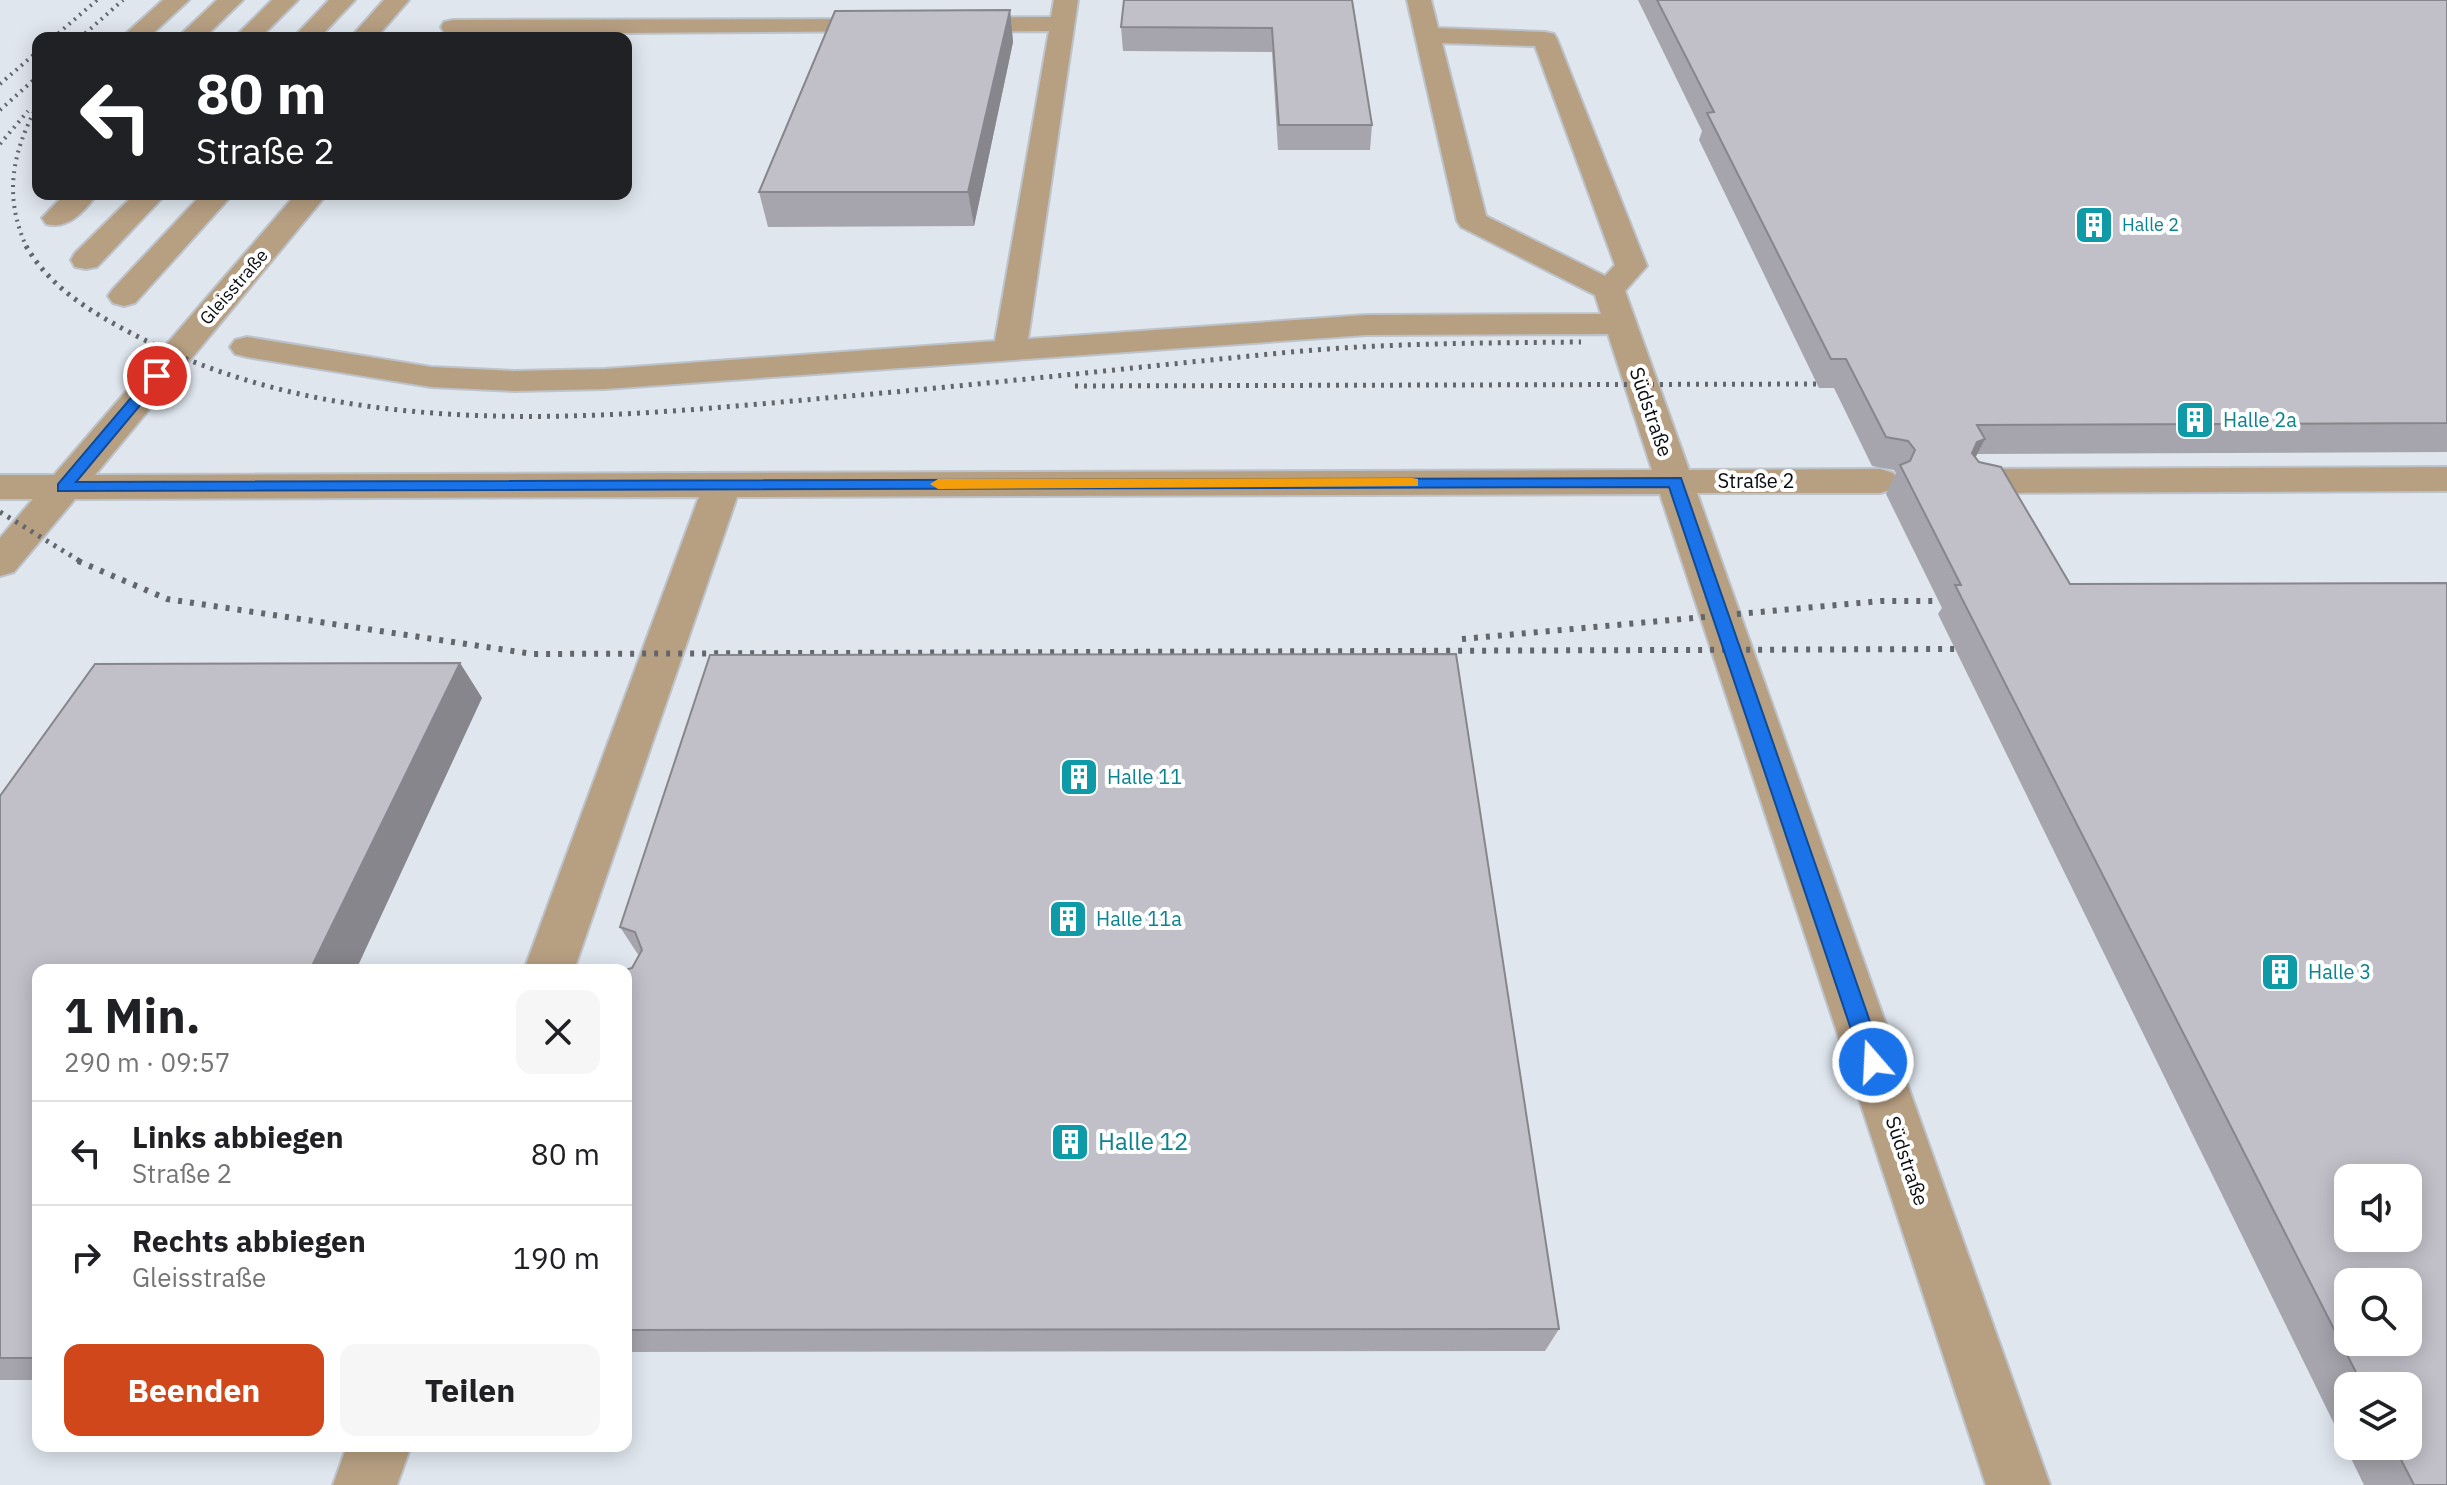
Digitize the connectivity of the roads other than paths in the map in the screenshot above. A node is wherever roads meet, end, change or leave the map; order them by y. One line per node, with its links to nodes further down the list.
1 (177, 0): 9 (street)
2 (231, 0): 10 (street)
3 (286, 0): 11 (street)
4 (343, 0): 12 (street)
5 (397, 0): 13 (street)
6 (474, 0): 14 (street)
7 (1064, 12): 14 (street); 24 (street)
8 (1423, 18): 22 (street); 22 (street)
9 (140, 32)
10 (196, 32)
11 (252, 32)
12 (311, 32)
13 (368, 32)
14 (448, 32)
15 (76, 200): 19 (street)
16 (145, 200): 20 (street)
17 (212, 200): 21 (street)
18 (307, 200): 31 (street, Gleisstraße)
19 (57, 218)
20 (86, 260)
21 (124, 296)
22 (1615, 307): 24 (street); 28 (street, Südstraße)
23 (247, 347): 24 (street)
24 (1010, 350)
25 (2447, 479): 27 (street)
26 (1880, 481): 28 (street, Straße 2)
27 (1977, 481)
28 (1675, 482): 29 (street, Straße 2); 36 (street, Südstraße)
29 (722, 485): 31 (street, Straße 2); 33 (street)
30 (0, 487): 31 (street, Straße 2)
31 (63, 487): 32 (street, Gleisstraße)
32 (0, 563)
33 (551, 964)
34 (377, 1452): 35 (street)
35 (365, 1485)
36 (2018, 1485)

